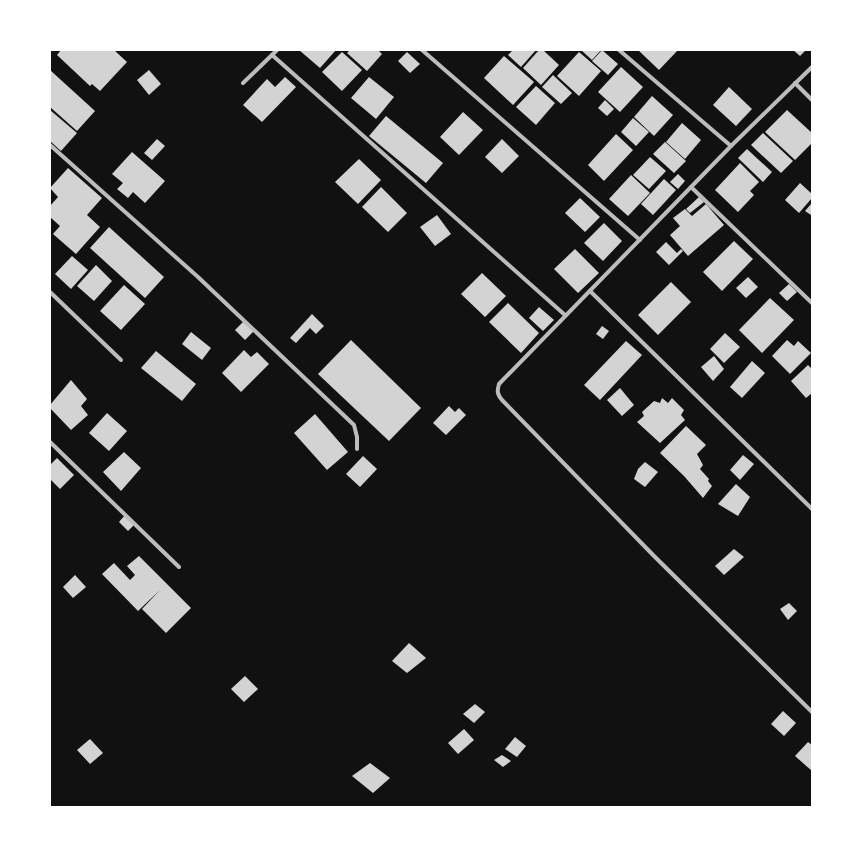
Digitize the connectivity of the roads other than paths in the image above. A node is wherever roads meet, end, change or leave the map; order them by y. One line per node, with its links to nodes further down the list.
1 (277, 50): 4 (street)
2 (422, 50): 12 (street)
3 (619, 50): 10 (street)
4 (272, 55): 6 (street); 16 (street)
5 (812, 66): 7 (street)
6 (243, 83)
7 (796, 83): 8 (street); 10 (street)
8 (812, 100)
9 (50, 145): 19 (street)
10 (731, 146): 11 (street)
11 (691, 187): 12 (street); 15 (street)
12 (640, 240): 13 (street)
13 (590, 291): 16 (street); 20 (street)
14 (50, 292): 17 (street)
15 (812, 304)
16 (565, 315): 22 (street)
17 (121, 360)
18 (50, 442): 21 (street)
19 (357, 449)
20 (812, 509)
21 (179, 567)
22 (812, 712)

